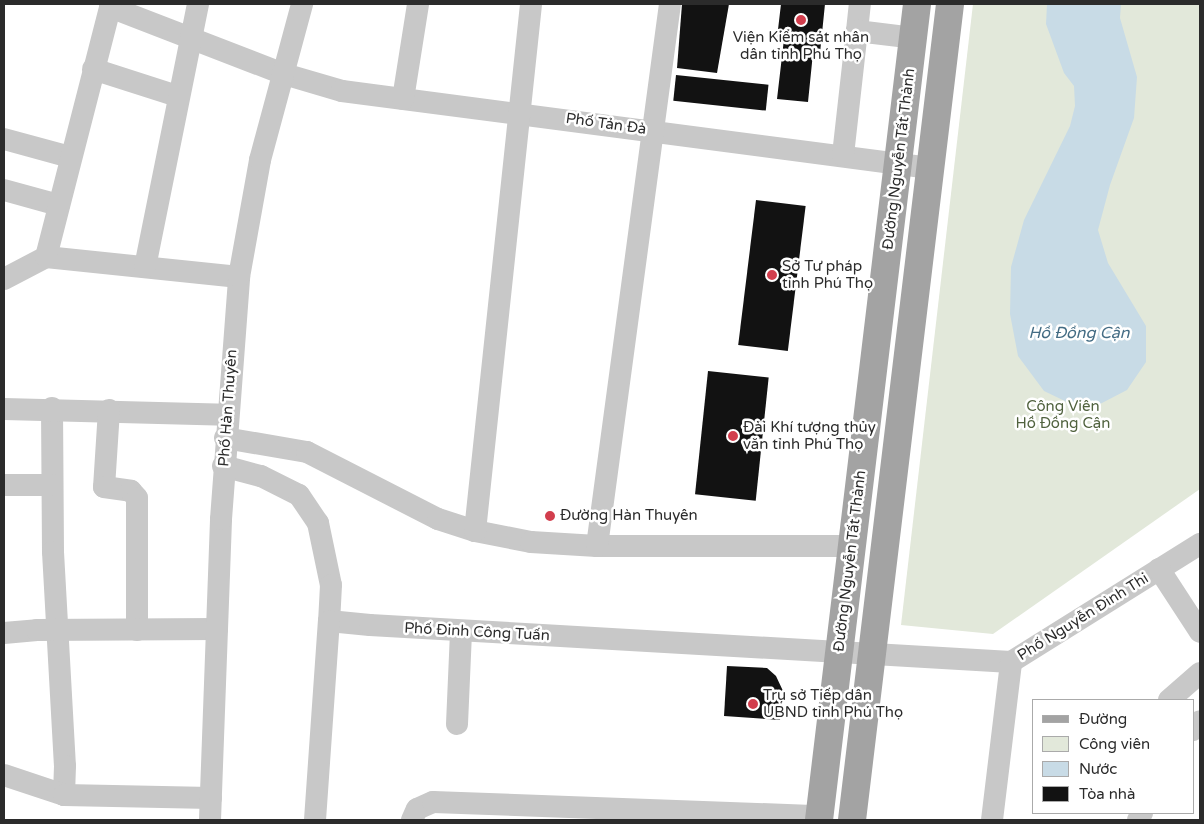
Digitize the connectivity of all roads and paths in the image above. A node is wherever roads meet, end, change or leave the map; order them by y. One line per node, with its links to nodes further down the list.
1 (198, 4): 11 (street)
2 (302, 4): 14 (street, Phố Hàn Thuyên)
3 (418, 4): 16 (street)
4 (531, 4): 17 (street)
5 (670, 4): 18 (street)
6 (860, 4): 10 (street)
7 (917, 4): 12 (main road, Đường Nguyễn Tất Thành)
8 (950, 4): 23 (main road, Đường Nguyễn Tất Thành)
9 (110, 6): 11 (street, Phố Tản Đà); 13 (street)
10 (857, 31): 12 (street); 20 (street)
11 (190, 37): 14 (street, Phố Tản Đà); 15 (street)
12 (914, 38): 22 (main road, Đường Nguyễn Tất Thành)
13 (93, 69): 15 (street); 21 (street)
14 (284, 74): 16 (street, Phố Tản Đà); 28 (street, Phố Hàn Thuyên)
15 (177, 96): 27 (street)
16 (402, 99): 17 (street, Phố Tản Đà)
17 (520, 112): 18 (street, Phố Tản Đà); 38 (street)
18 (653, 130): 20 (street, Phố Tản Đà); 40 (street)
19 (4, 139): 21 (street)
20 (843, 155): 22 (street, Phố Tản Đà)
21 (70, 157): 25 (street)
22 (898, 163): 23 (street, Phố Tản Đà); 41 (main road, Đường Nguyễn Tất Thành)
23 (930, 168): 51 (main road, Đường Nguyễn Tất Thành)
24 (4, 190): 25 (street)
25 (59, 205): 26 (street)
26 (46, 257): 27 (street); 29 (street)
27 (145, 267): 28 (street)
28 (239, 277): 33 (street, Phố Hàn Thuyên)
29 (4, 278)
30 (52, 408): 31 (street); 32 (street); 37 (street)
31 (4, 409)
32 (109, 410): 33 (street); 46 (street)
33 (226, 414): 34 (street, Phố Hàn Thuyên)
34 (225, 438): 35 (street, Phố Hàn Thuyên); 38 (street)
35 (224, 466): 43 (street); 44 (street, Phố Hàn Thuyên)
36 (4, 485): 37 (street)
37 (52, 485): 45 (street)
38 (475, 531): 40 (street)
39 (1200, 544): 42 (street, Phố Nguyễn Đình Thi)
40 (597, 546): 41 (street)
41 (852, 546): 50 (main road, Đường Nguyễn Tất Thành)
42 (1159, 569): 48 (street); 52 (street, Phố Nguyễn Đình Thi)
43 (329, 621): 47 (street, Phố Đinh Công Tuấn); 62 (street)
44 (217, 629): 46 (street); 58 (street, Phố Hàn Thuyên)
45 (58, 630): 46 (street); 49 (street); 57 (street)
46 (137, 630)
47 (461, 631): 50 (street, Phố Đinh Công Tuấn); 55 (street)
48 (1200, 632)
49 (4, 633)
50 (839, 654): 51 (street, Phố Nguyễn Đình Thi); 60 (main road, Đường Nguyễn Tất Thành)
51 (871, 655): 52 (street, Phố Nguyễn Đình Thi); 64 (main road, Đường Nguyễn Tất Thành)
52 (1011, 662): 65 (street)
53 (1200, 673): 54 (street)
54 (1170, 699)
55 (457, 724)
56 (4, 775): 57 (street)
57 (64, 795): 58 (street)
58 (211, 798): 61 (street, Phố Hàn Thuyên)
59 (561, 813): 60 (street); 63 (street)
60 (819, 818)
61 (210, 820)
62 (315, 820)
63 (412, 820)
64 (852, 820)
65 (992, 820)

